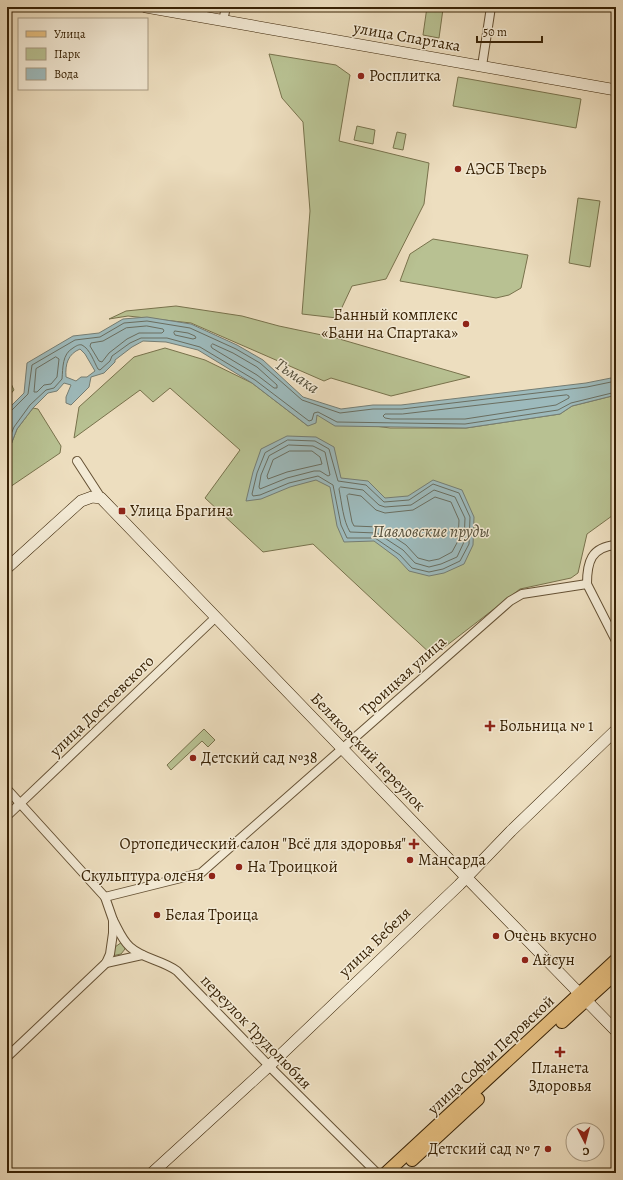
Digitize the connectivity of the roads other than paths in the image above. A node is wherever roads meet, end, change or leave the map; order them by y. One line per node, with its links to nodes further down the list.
1 (146, 7): 4 (street, улица Спартака)
2 (226, 7): 4 (street)
3 (491, 7): 5 (street)
4 (223, 21): 5 (street, улица Спартака)
5 (482, 66): 6 (street, улица Спартака)
6 (616, 90)
7 (77, 461): 8 (street)
8 (99, 497): 10 (street); 12 (street, Беляковский переулок)
9 (616, 545): 11 (street)
10 (7, 568)
11 (587, 584): 13 (street); 15 (street, Троицкая улица)
12 (216, 617): 15 (street, Беляковский переулок); 17 (street, улица Достоевского)
13 (616, 641)
14 (616, 730): 19 (street, улица Бебеля)
15 (343, 749): 19 (street, Беляковский переулок); 20 (street, Троицкая улица)
16 (7, 789): 17 (street)
17 (20, 803): 18 (street, улица Достоевского); 20 (street)
18 (7, 816)
19 (466, 877): 26 (street, Беляковский переулок); 29 (street, улица Бебеля)
20 (106, 897): 21 (street)
21 (113, 920): 22 (street, переулок Трудолюбия); 24 (street)
22 (142, 955): 24 (street); 29 (street, переулок Трудолюбия)
23 (616, 960): 26 (main road, улица Софьи Перовской)
24 (106, 962): 28 (street)
25 (616, 973): 26 (main road, улица Софьи Перовской)
26 (583, 997): 27 (street, Беляковский переулок); 32 (main road, улица Софьи Перовской); 33 (main road, улица Софьи Перовской)
27 (616, 1030)
28 (7, 1057)
29 (269, 1066): 30 (street, улица Бебеля); 31 (street, переулок Трудолюбия)
30 (152, 1173)
31 (376, 1173)
32 (386, 1173)
33 (398, 1173)

